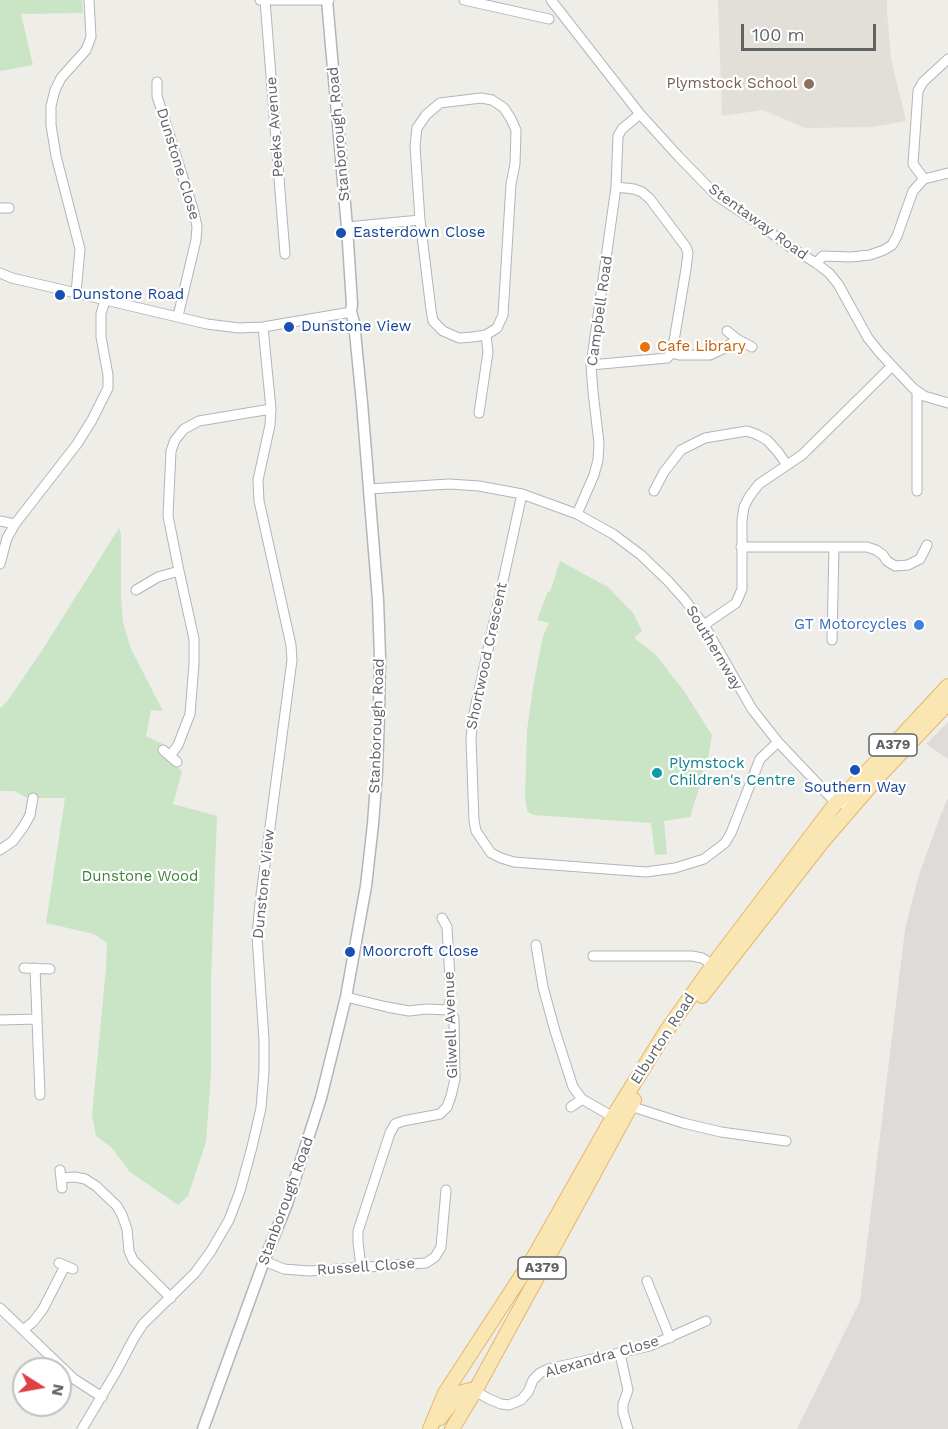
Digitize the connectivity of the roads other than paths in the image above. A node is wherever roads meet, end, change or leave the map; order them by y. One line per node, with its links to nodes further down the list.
1 (89, 0): 19 (street)
2 (260, 0): 3 (street)
3 (265, 0): 4 (street); 16 (street, Peeks Avenue)
4 (327, 0): 15 (street, Stanborough Road)
5 (464, 0): 7 (street)
6 (551, 0): 10 (street, Stentaway Road)
7 (549, 19)
8 (948, 58): 12 (street)
9 (158, 82): 22 (street, Dunstone Close)
10 (640, 114): 13 (street, Campbell Road); 17 (street, Stentaway Road)
11 (948, 172): 12 (street)
12 (924, 178): 17 (street)
13 (616, 187): 28 (street); 29 (street, Campbell Road)
14 (420, 220): 15 (street); 25 (street); 25 (street)
15 (347, 227): 21 (street, Stanborough Road)
16 (285, 254)
17 (816, 262): 30 (street, Stentaway Road)
18 (0, 273): 19 (street)
19 (76, 293): 20 (street)
20 (105, 300): 22 (street); 42 (street)
21 (351, 312): 23 (street); 36 (street, Stanborough Road)
22 (178, 316): 23 (street)
23 (263, 327): 33 (street, Dunstone View)
24 (727, 331): 26 (street)
25 (486, 335): 34 (street)
26 (737, 339): 27 (street); 28 (street)
27 (752, 347)
28 (672, 353): 29 (street)
29 (591, 365): 40 (street, Campbell Road)
30 (892, 366): 31 (street, Stentaway Road); 35 (street)
31 (917, 391): 32 (street, Stentaway Road); 38 (street)
32 (948, 404)
33 (271, 409): 47 (street); 84 (street, Dunstone View)
34 (479, 412)
35 (787, 465): 37 (street); 44 (street)
36 (369, 489): 39 (street, Southernway); 68 (street, Stanborough Road)
37 (654, 491)
38 (917, 491)
39 (522, 494): 40 (street, Southernway); 53 (street, Shortwood Crescent)
40 (578, 514): 49 (street, Southernway)
41 (0, 522): 42 (street)
42 (15, 524): 46 (street)
43 (927, 545): 45 (street)
44 (741, 546): 45 (street); 49 (street)
45 (834, 547): 50 (street)
46 (0, 564)
47 (179, 571): 48 (street); 54 (street)
48 (136, 590)
49 (704, 625): 53 (street, Southernway)
50 (832, 640)
51 (948, 686): 57 (main road, Elburton Road / A379)
52 (948, 703): 55 (main road, Elburton Road / A379)
53 (778, 742): 57 (street, Southernway)
54 (170, 756)
55 (863, 794): 57 (street); 74 (main road, Elburton Road / A379)
56 (33, 798): 58 (street)
57 (836, 803): 64 (main road, Elburton Road / A379)
58 (0, 849)
59 (442, 918): 69 (street, Gilwell Avenue)
60 (536, 945): 62 (street)
61 (550, 954): 62 (street)
62 (538, 956): 73 (street)
63 (593, 956): 64 (street)
64 (713, 965): 76 (main road, Elburton Road / A379)
65 (24, 968): 66 (street)
66 (35, 968): 67 (street); 70 (street)
67 (50, 969)
68 (346, 997): 69 (street); 80 (street, Stanborough Road)
69 (448, 1010): 82 (street, Gilwell Avenue)
70 (37, 1019): 71 (street); 72 (street)
71 (0, 1020)
72 (40, 1095)
73 (582, 1099): 75 (street); 76 (street)
74 (630, 1106): 77 (street); 89 (main road, Elburton Road / A379)
75 (572, 1107)
76 (613, 1117): 91 (main road, Elburton Road / A379)
77 (786, 1141)
78 (61, 1179): 84 (street)
79 (446, 1190): 82 (street, Russell Close)
80 (264, 1261): 82 (street, Russell Close); 95 (street, Stanborough Road)
81 (66, 1266): 87 (street)
82 (361, 1267)
83 (647, 1281): 88 (street)
84 (171, 1298): 93 (street, Dunstone View)
85 (0, 1308): 87 (street)
86 (706, 1321): 88 (street, Alexandra Close)
87 (23, 1330): 93 (street)
88 (670, 1338): 90 (street, Alexandra Close)
89 (500, 1345): 91 (main road, A379); 92 (main road, Elburton Road / A379)
90 (620, 1354): 92 (street, Alexandra Close); 98 (street)
91 (461, 1369): 96 (main road, Elburton Road / A379)
92 (475, 1391): 96 (main road, A379); 97 (main road, Elburton Road / A379)
93 (102, 1397): 94 (street, Dunstone View)
94 (82, 1429)
95 (203, 1429)
96 (431, 1429)
97 (452, 1429)
98 (628, 1429)

